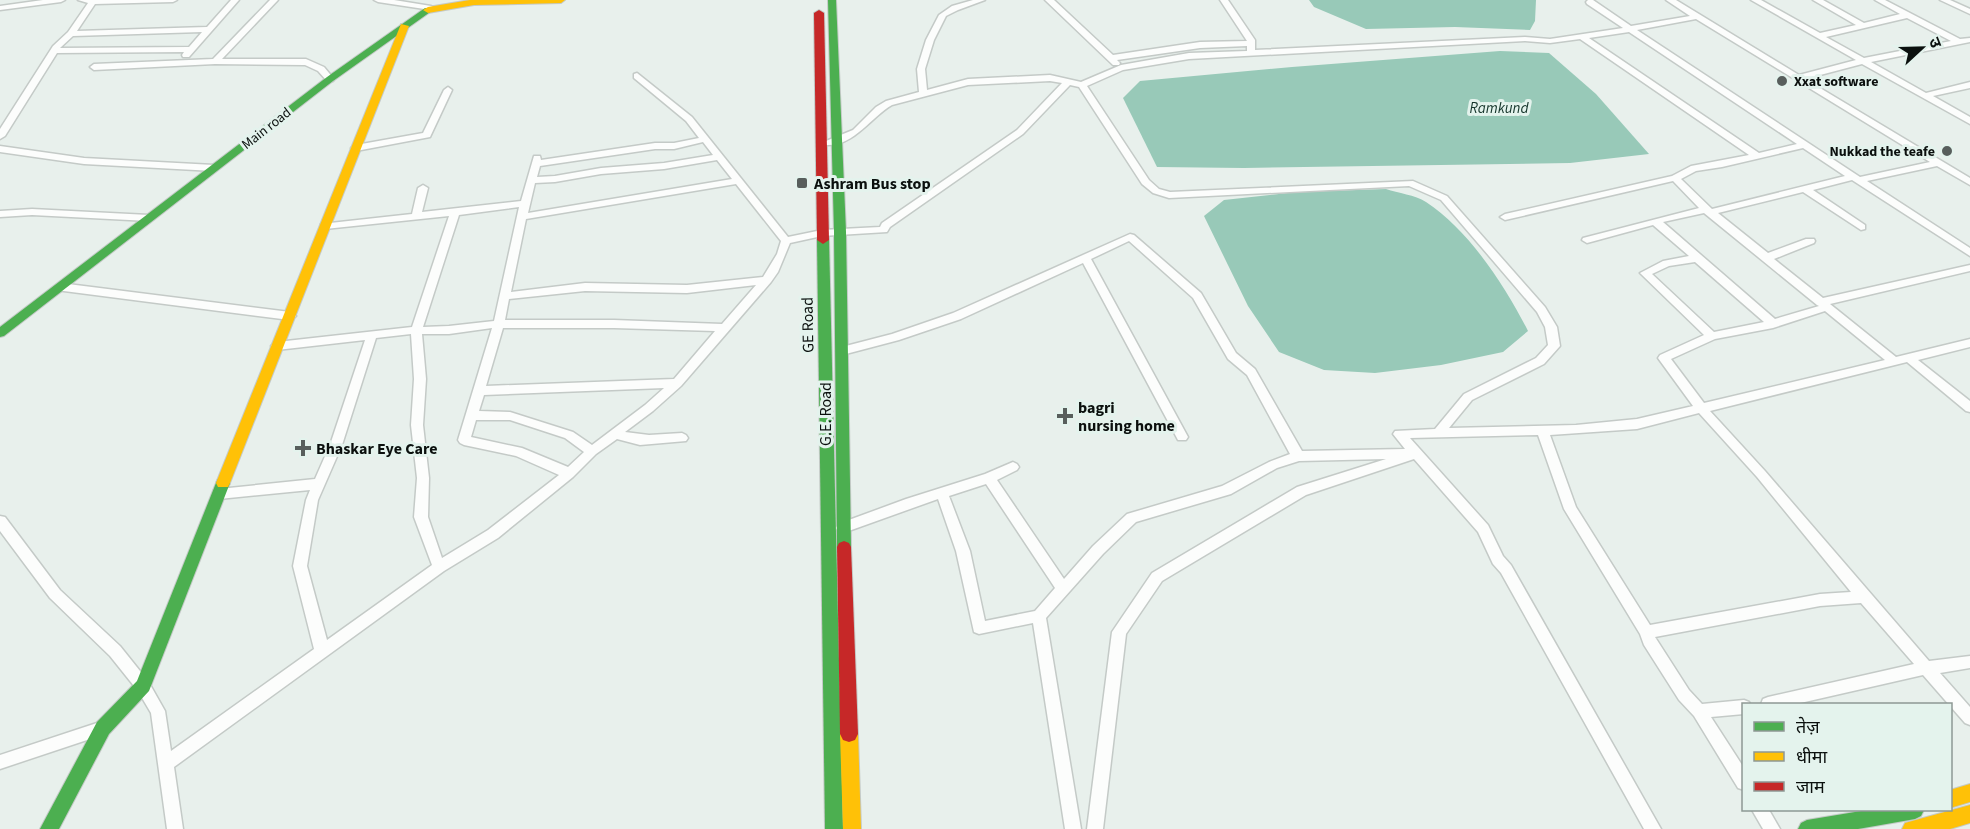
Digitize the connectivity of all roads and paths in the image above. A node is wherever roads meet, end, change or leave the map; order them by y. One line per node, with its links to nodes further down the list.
1 (61, 0): 20 (street)
2 (82, 0): 18 (street)
3 (173, 0): 18 (street)
4 (235, 0): 27 (street)
5 (274, 0): 38 (street)
6 (378, 0): 21 (street)
7 (561, 0): 21 (main road, Main road)
8 (819, 0): 57 (main road, GE Road)
9 (832, 0): 55 (main road, G.E. Road)
10 (981, 0): 50 (street)
11 (1049, 0): 37 (street)
12 (1224, 0): 34 (street)
13 (1670, 0): 24 (street)
14 (1755, 0): 30 (street)
15 (1817, 0): 26 (street)
16 (1879, 0): 23 (street)
17 (1944, 0): 22 (street)
18 (94, 1): 29 (street)
19 (1590, 2): 28 (street)
20 (0, 8)
21 (431, 8): 25 (main road, Main road)
22 (1970, 12)
23 (1908, 15): 26 (street); 33 (street)
24 (1696, 17): 28 (street); 44 (street)
25 (405, 26): 45 (main road, Main road); 58 (main road)
26 (1862, 26): 30 (street)
27 (207, 29): 29 (street); 35 (street)
28 (1630, 29): 31 (street); 56 (street)
29 (71, 34): 36 (street)
30 (1818, 36): 39 (street)
31 (1582, 37): 34 (street); 60 (street)
32 (1970, 40): 33 (street)
33 (1959, 42): 39 (street)
34 (1251, 47): 37 (street); 42 (street)
35 (192, 49): 36 (street); 40 (street)
36 (55, 51): 53 (street)
37 (1111, 58): 42 (street)
38 (215, 61): 40 (street); 45 (street)
39 (1863, 61): 44 (street); 51 (street)
40 (179, 63): 41 (street)
41 (94, 67)
42 (1121, 68): 47 (street)
43 (637, 76): 54 (street)
44 (1798, 78): 62 (street)
45 (330, 79): 63 (main road, Main road)
46 (1068, 82): 47 (street); 50 (street); 82 (street)
47 (1082, 85): 115 (street)
48 (1970, 85): 51 (street)
49 (448, 90): 58 (street)
50 (923, 93): 55 (street)
51 (1927, 95): 52 (street)
52 (1970, 121)
53 (0, 136)
54 (706, 139): 61 (street); 66 (street)
55 (837, 140): 57 (street); 82 (main road, G.E. Road)
56 (1805, 144): 60 (street); 65 (street)
57 (822, 145): 83 (main road, GE Road)
58 (356, 148): 80 (main road)
59 (0, 149): 63 (street)
60 (1757, 156): 64 (street)
61 (719, 157): 66 (street); 67 (street)
62 (1940, 163): 65 (street); 68 (street)
63 (214, 168): 77 (main road, Main road)
64 (1675, 178): 72 (street); 78 (street)
65 (1854, 178): 70 (street); 87 (street)
66 (531, 180): 71 (street)
67 (738, 181): 76 (street); 85 (street)
68 (1970, 182)
69 (423, 188): 75 (street)
70 (1805, 189): 72 (street); 81 (street)
71 (525, 203): 73 (street); 76 (street)
72 (1708, 210): 79 (street); 89 (street)
73 (455, 212): 75 (street); 100 (street)
74 (0, 214): 77 (street)
75 (416, 216): 80 (street)
76 (522, 217): 94 (street)
77 (149, 218): 93 (main road, Main road)
78 (1505, 218)
79 (1655, 221): 84 (street); 90 (street)
80 (325, 226): 96 (main road)
81 (1861, 227)
82 (840, 232): 83 (street); 106 (main road, G.E. Road)
83 (822, 233): 85 (street); 154 (main road, GE Road)
84 (1587, 240)
85 (786, 241): 92 (street)
86 (1810, 241): 89 (street)
87 (1970, 253)
88 (1085, 257): 106 (street); 117 (street); 121 (street)
89 (1767, 257): 95 (street)
90 (1698, 258): 98 (street); 103 (street)
91 (1970, 268): 95 (street)
92 (767, 280): 94 (street); 99 (street)
93 (60, 287): 96 (street); 101 (main road, Main road)
94 (506, 296): 97 (street)
95 (1824, 304): 98 (street); 108 (street)
96 (290, 316): 105 (main road)
97 (499, 324): 99 (street); 100 (street); 110 (street)
98 (1773, 324): 103 (street)
99 (725, 328): 109 (street)
100 (416, 330): 102 (street); 130 (street)
101 (0, 333)
102 (372, 335): 105 (street); 125 (street)
103 (1712, 336): 112 (street)
104 (1970, 343): 107 (street)
105 (278, 346): 127 (main road)
106 (842, 351): 129 (main road, G.E. Road)
107 (1909, 358): 108 (street); 111 (street)
108 (1894, 361): 112 (street)
109 (677, 383): 110 (street); 116 (street)
110 (479, 391): 113 (street)
111 (1970, 408)
112 (1702, 409): 114 (street); 132 (street)
113 (472, 415): 119 (street); 123 (street)
114 (1542, 430): 115 (street); 134 (street)
115 (1439, 432): 120 (street)
116 (617, 434): 118 (street); 119 (street)
117 (1182, 437)
118 (682, 438)
119 (592, 451): 123 (street)
120 (1417, 454): 121 (street); 157 (street); 158 (street)
121 (1298, 456): 131 (street)
122 (1013, 467): 124 (street)
123 (569, 474): 130 (street)
124 (989, 478): 126 (street); 131 (street)
125 (319, 484): 127 (street); 135 (street)
126 (942, 493): 129 (street); 133 (street)
127 (219, 494): 138 (main road)
128 (0, 521): 138 (street)
129 (843, 528): 155 (main road, G.E. Road)
130 (439, 567): 135 (street)
131 (1064, 589): 133 (street)
132 (1864, 597): 134 (street); 137 (street)
133 (1039, 616): 156 (street)
134 (1647, 632): 141 (street)
135 (322, 650): 145 (street)
136 (1970, 662): 137 (street)
137 (1927, 668): 139 (street); 142 (street)
138 (143, 686): 143 (main road); 145 (street)
139 (1777, 703)
140 (1742, 707): 141 (street)
141 (1699, 711): 146 (street)
142 (1970, 718)
143 (102, 729): 144 (street); 152 (main road)
144 (0, 762)
145 (166, 764): 153 (street)
146 (1742, 781)
147 (1970, 793): 148 (main road)
148 (1952, 798)
149 (1761, 811): 159 (street)
150 (1909, 811): 160 (main road)
151 (1970, 814): 161 (main road)
152 (49, 829)
153 (176, 829)
154 (834, 829)
155 (852, 829)
156 (1073, 829)
157 (1095, 829)
158 (1653, 829)
159 (1772, 829)
160 (1807, 829)
161 (1911, 829)

